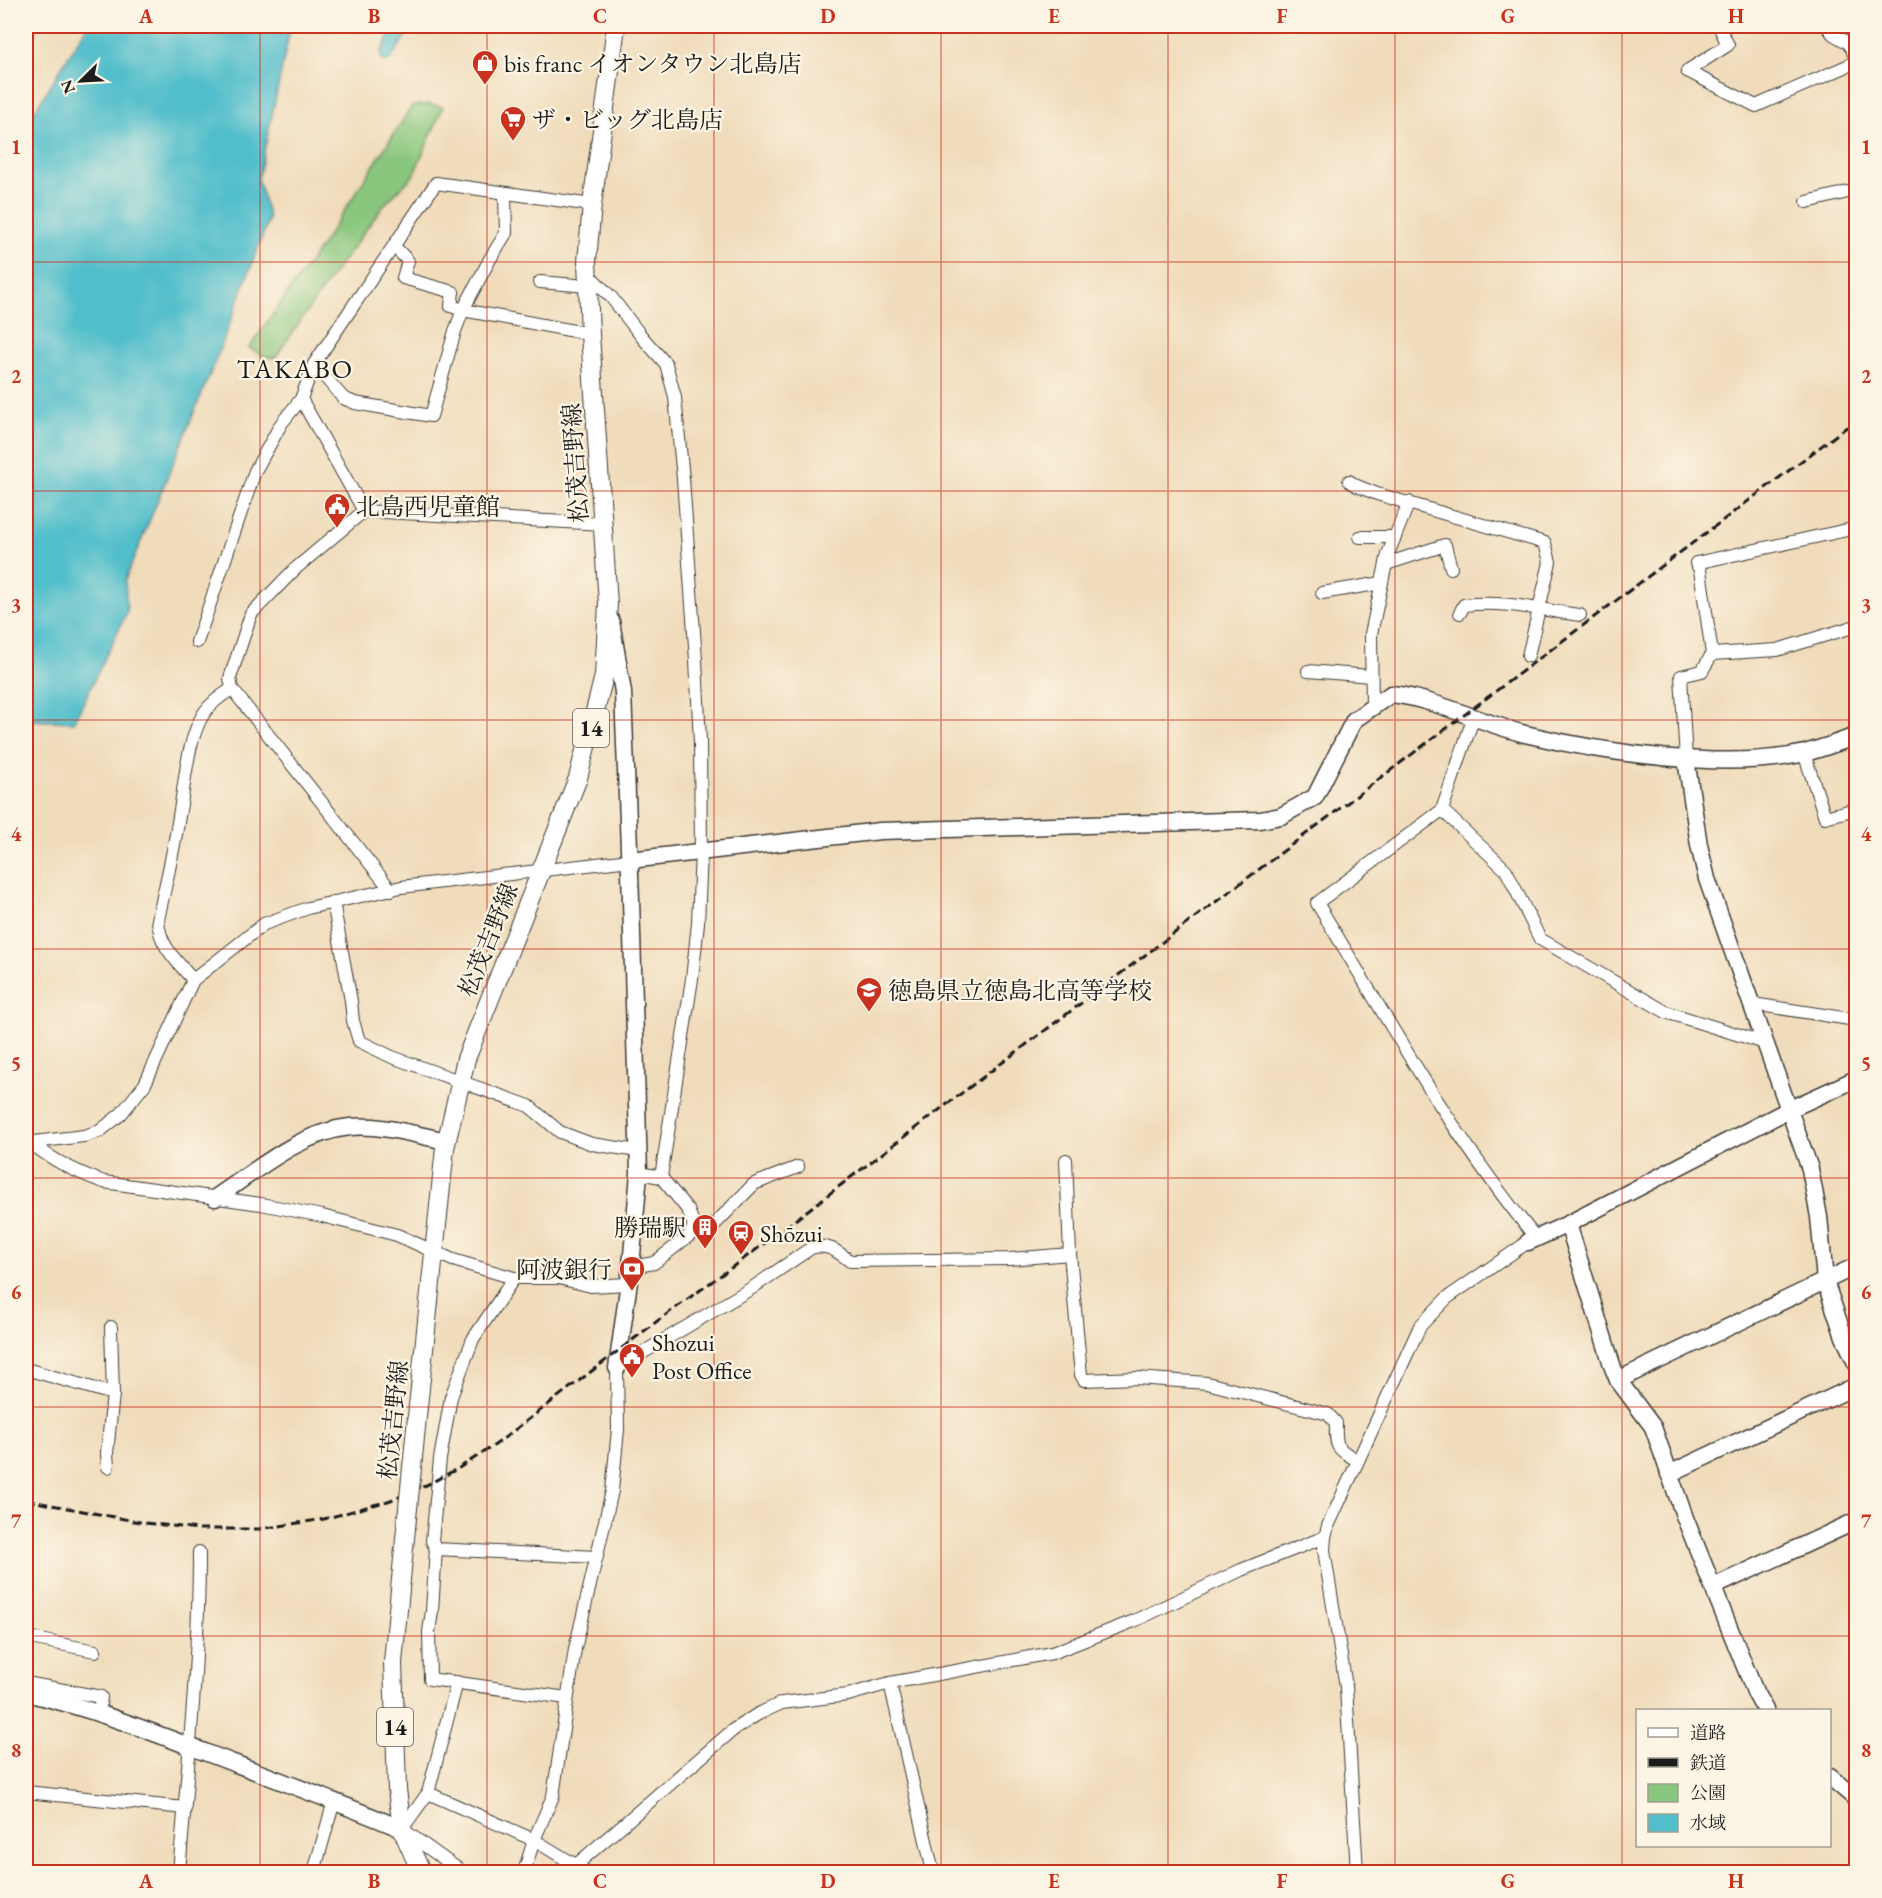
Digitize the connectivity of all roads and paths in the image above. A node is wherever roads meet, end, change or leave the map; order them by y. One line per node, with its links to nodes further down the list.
1 (616, 26): 9 (main road, 松茂吉野線 / 14)
2 (1719, 26): 5 (street)
3 (1827, 26): 4 (street)
4 (1854, 43): 5 (street)
5 (1856, 65)
6 (1857, 190): 8 (street)
7 (505, 194): 9 (street); 10 (street); 13 (street)
8 (1807, 202)
9 (592, 205): 11 (main road, 松茂吉野線 / 14)
10 (394, 246): 13 (street); 15 (street)
11 (588, 280): 12 (street); 14 (main road, 松茂吉野線 / 14); 46 (street)
12 (540, 282)
13 (463, 310): 14 (street); 15 (street)
14 (590, 334): 20 (main road, 松茂吉野線 / 14)
15 (314, 364): 16 (street)
16 (301, 399): 19 (street); 33 (street)
17 (1350, 481): 18 (street)
18 (1409, 502): 23 (street); 29 (street)
19 (364, 511): 20 (street); 38 (street)
20 (603, 524): 28 (main road, 松茂吉野線 / 14)
21 (1857, 528): 34 (street)
22 (1360, 537): 23 (street)
23 (1395, 537): 24 (street)
24 (1386, 564): 25 (street); 26 (street)
25 (1451, 568)
26 (1382, 583): 27 (street); 37 (street)
27 (1322, 592)
28 (608, 604): 47 (street); 48 (main road, 松茂吉野線 / 14)
29 (1539, 610): 30 (street); 31 (street); 35 (street)
30 (1460, 614)
31 (1580, 615)
32 (1857, 626): 34 (street)
33 (197, 642)
34 (1712, 654): 43 (street)
35 (1528, 656)
36 (1308, 671): 37 (street)
37 (1371, 676): 39 (street)
38 (232, 689): 49 (street); 51 (street)
39 (1372, 706): 40 (street); 46 (street)
40 (1473, 719): 43 (street); 45 (street)
41 (1857, 736): 42 (street)
42 (1804, 753): 43 (street); 44 (street)
43 (1686, 759): 52 (street)
44 (1857, 809)
45 (1442, 810): 54 (street); 68 (street)
46 (701, 852): 47 (street); 64 (street)
47 (630, 860): 48 (street); 60 (street)
48 (542, 870): 49 (street); 56 (main road, 松茂吉野線 / 14)
49 (391, 890): 50 (street)
50 (333, 902): 51 (street); 56 (street)
51 (193, 980): 59 (street)
52 (1753, 1004): 53 (street); 54 (street)
53 (1857, 1020)
54 (1765, 1043): 57 (street)
55 (1857, 1079): 57 (street)
56 (460, 1082): 58 (main road, 松茂吉野線 / 14); 60 (street)
57 (1790, 1109): 66 (street); 74 (street)
58 (446, 1141): 65 (street); 69 (main road, 松茂吉野線 / 14)
59 (27, 1144): 65 (street)
60 (638, 1151): 63 (street)
61 (1066, 1160): 70 (street)
62 (798, 1167): 67 (street)
63 (639, 1173): 64 (street); 72 (street)
64 (661, 1177): 67 (street)
65 (215, 1198): 69 (street)
66 (1568, 1224): 68 (street); 80 (street)
67 (694, 1225): 72 (street)
68 (1532, 1240): 83 (street)
69 (433, 1252): 73 (street); 108 (main road, 松茂吉野線 / 14, bridge)
70 (1070, 1254): 78 (street); 83 (street)
71 (1857, 1266): 74 (street)
72 (631, 1267): 75 (street)
73 (514, 1278): 75 (street); 88 (street)
74 (1824, 1281): 77 (street); 80 (street)
75 (627, 1284): 78 (street)
76 (111, 1327): 82 (street)
77 (1857, 1363)
78 (617, 1368): 90 (street)
79 (26, 1369): 82 (street)
80 (1618, 1380): 85 (street)
81 (1857, 1386): 85 (street)
82 (113, 1394): 84 (street)
83 (1358, 1461): 87 (street)
84 (108, 1467)
85 (1669, 1474): 91 (street)
86 (1857, 1521): 91 (street)
87 (1325, 1537): 96 (street); 118 (street)
88 (436, 1549): 90 (street); 94 (street)
89 (199, 1552): 101 (street)
90 (597, 1557): 98 (street)
91 (1713, 1587): 99 (street)
92 (26, 1637): 93 (street)
93 (95, 1652)
94 (457, 1682): 98 (street); 104 (street)
95 (26, 1683): 100 (street)
96 (890, 1683): 110 (street); 117 (street)
97 (26, 1693): 100 (street)
98 (567, 1698): 109 (street)
99 (1764, 1709)
100 (99, 1713): 101 (street)
101 (190, 1746): 106 (street); 107 (street)
102 (1831, 1778): 105 (street)
103 (26, 1792): 107 (street)
104 (428, 1793): 108 (street); 109 (street)
105 (1857, 1799)
106 (334, 1801): 108 (street); 112 (street)
107 (185, 1808): 111 (street)
108 (402, 1829): 113 (main road, 松茂吉野線 / 14); 114 (street)
109 (534, 1840): 110 (street); 115 (street)
110 (576, 1865): 116 (street)
111 (179, 1872)
112 (314, 1872)
113 (421, 1872)
114 (462, 1872)
115 (524, 1872)
116 (587, 1872)
117 (933, 1872)
118 (1356, 1872)

